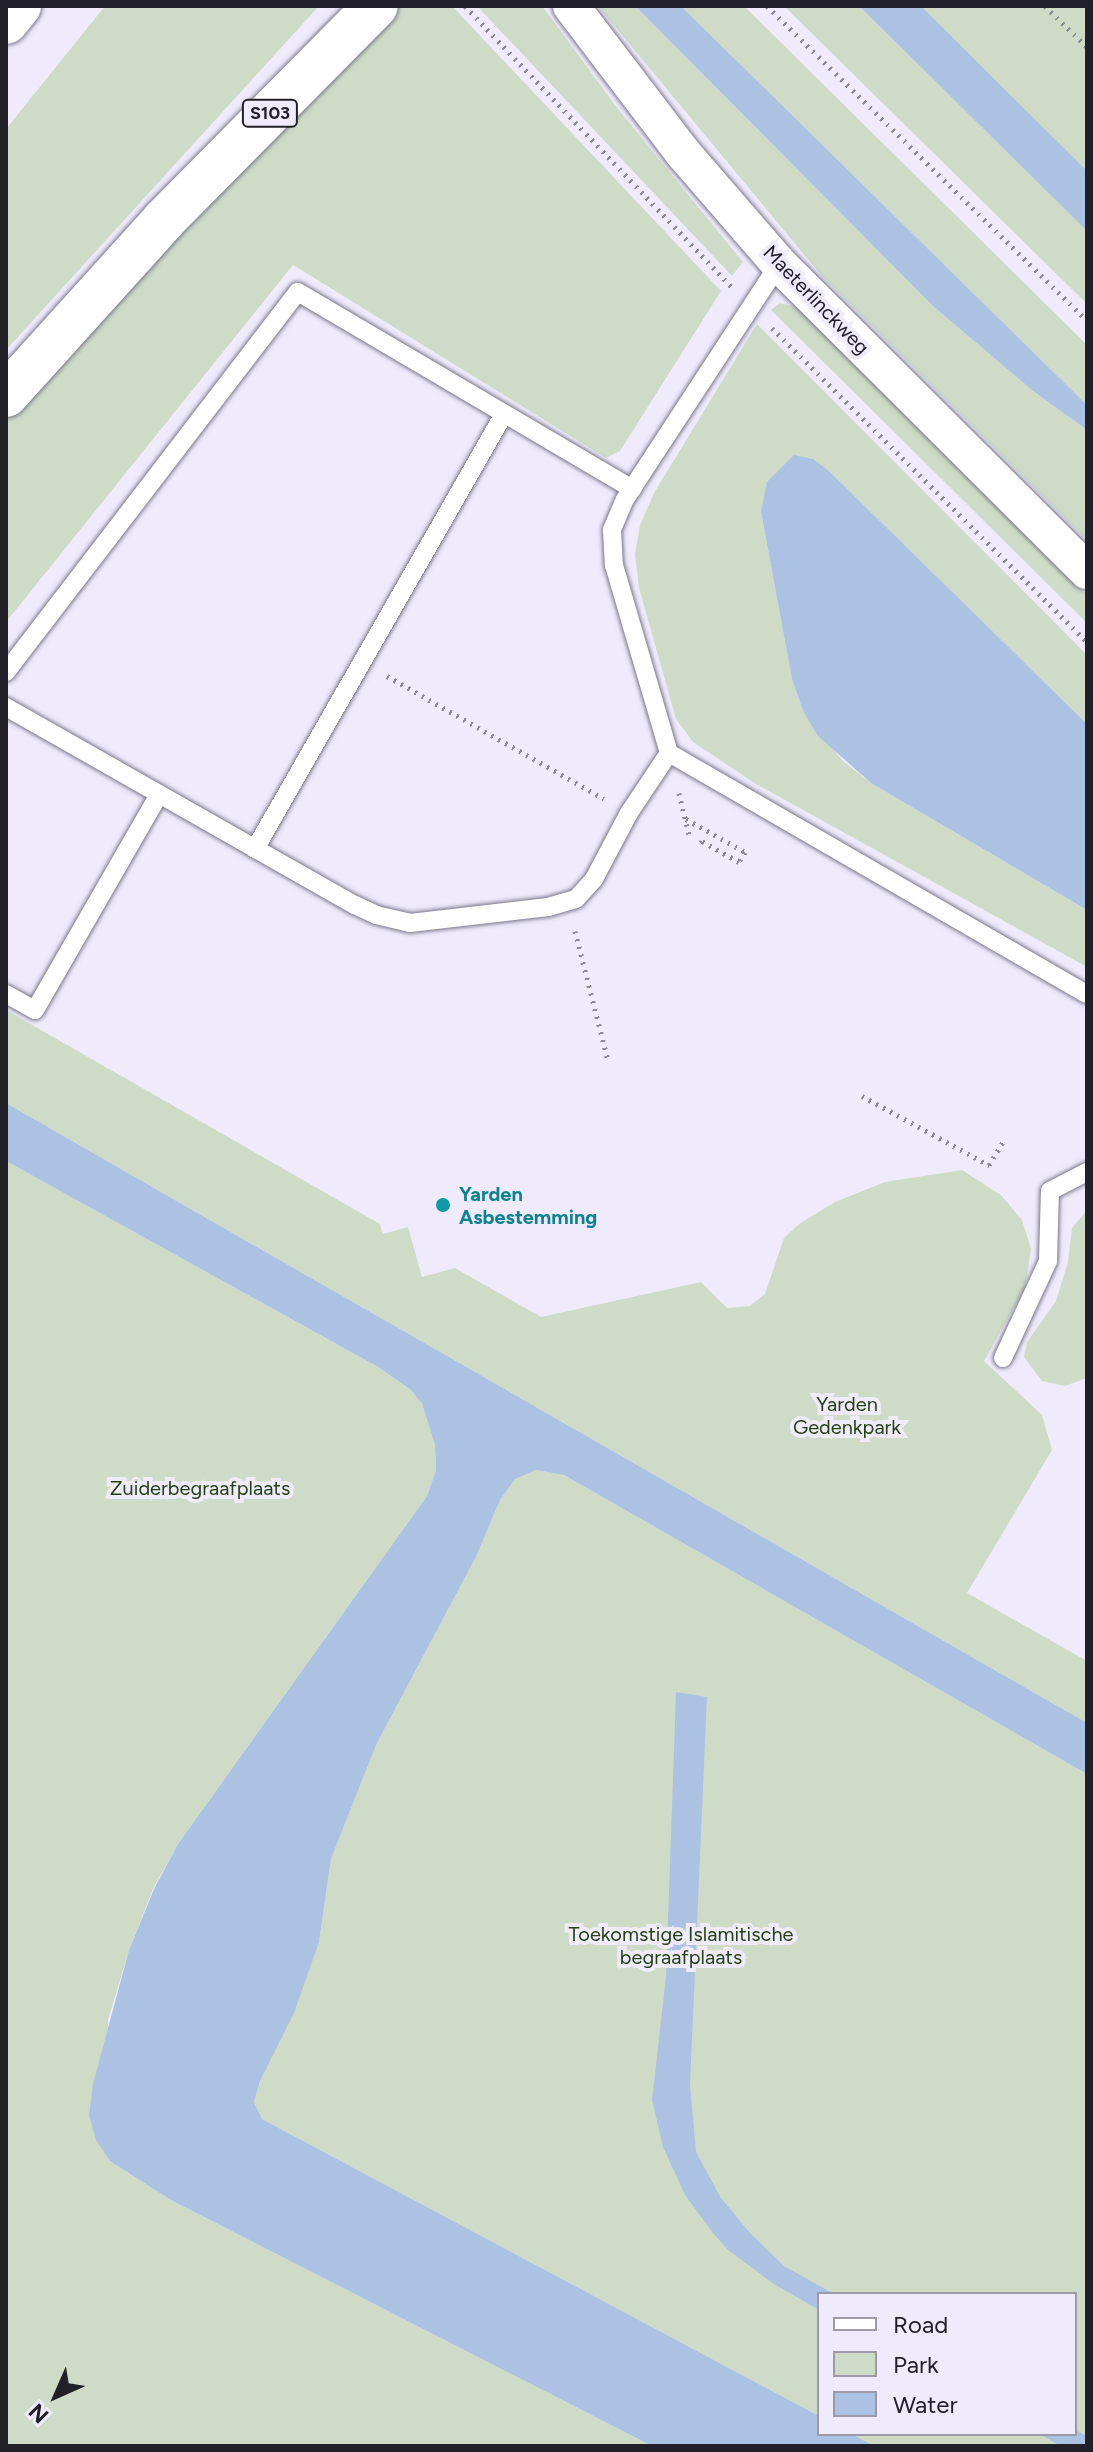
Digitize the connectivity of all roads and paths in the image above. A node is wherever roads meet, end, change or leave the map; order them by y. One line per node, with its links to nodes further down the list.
1 (19, 6): 6 (highway)
2 (376, 6): 10 (highway, S103)
3 (571, 6): 8 (street, Maeterlinckweg)
4 (767, 6): 9 (path)
5 (1045, 6): 7 (path)
6 (6, 22)
7 (1087, 47)
8 (779, 264): 12 (lane); 13 (street, Maeterlinckweg)
9 (1087, 320)
10 (6, 395)
11 (504, 414): 12 (lane); 14 (lane); 15 (lane)
12 (632, 489): 17 (lane)
13 (1087, 571)
14 (362, 662): 19 (path); 22 (lane)
15 (6, 672)
16 (6, 707): 18 (lane)
17 (669, 753): 19 (lane); 25 (lane)
18 (159, 794): 22 (lane); 24 (lane)
19 (629, 813): 23 (lane)
20 (690, 839): 21 (path)
21 (700, 844)
22 (255, 849): 23 (lane)
23 (567, 903): 26 (path)
24 (6, 994)
25 (1087, 994)
26 (608, 1060)
27 (862, 1096): 28 (path)
28 (1005, 1138)
29 (1087, 1172): 30 (lane)
30 (1003, 1358)

